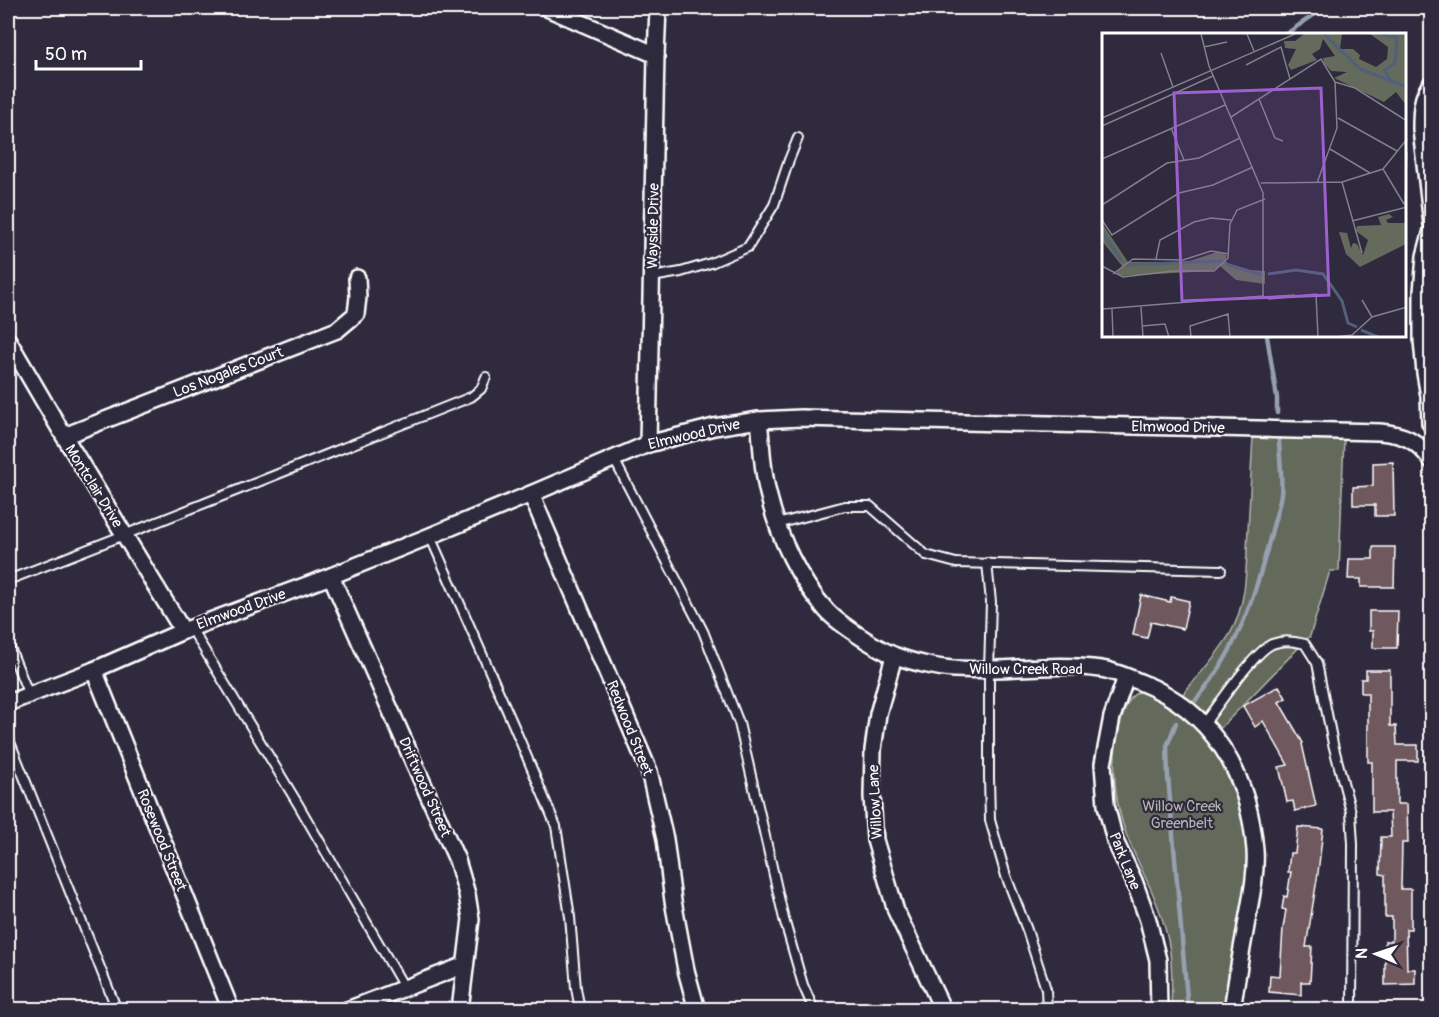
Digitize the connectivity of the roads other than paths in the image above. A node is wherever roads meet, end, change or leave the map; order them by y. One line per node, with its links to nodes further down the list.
1 (546, 8): 3 (street)
2 (658, 8): 3 (street, Wayside Drive)
3 (656, 54): 8 (street, Wayside Drive)
4 (1431, 83): 6 (street)
5 (798, 138): 8 (lane)
6 (1431, 225)
7 (1431, 230): 11 (street)
8 (652, 277): 17 (street, Wayside Drive)
9 (357, 278): 16 (street, Los Nogales Court)
10 (8, 340): 16 (street, Montclair Drive)
11 (1427, 349): 13 (street)
12 (486, 378): 22 (lane)
13 (1429, 379): 15 (street)
14 (759, 420): 17 (street, Elmwood Drive); 18 (street, Elmwood Drive); 21 (street, Willow Creek Road)
15 (1431, 426)
16 (64, 436): 22 (street, Montclair Drive)
17 (648, 444): 19 (street, Elmwood Drive)
18 (1429, 451)
19 (614, 459): 20 (street, Elmwood Drive); 46 (lane)
20 (531, 494): 23 (street, Elmwood Drive); 45 (street, Redwood Street)
21 (777, 524): 24 (lane); 30 (street, Willow Creek Road)
22 (125, 536): 27 (lane); 28 (street, Montclair Drive)
23 (430, 536): 26 (street, Elmwood Drive); 44 (lane)
24 (987, 563): 25 (lane); 32 (lane)
25 (1221, 570)
26 (331, 576): 28 (street, Elmwood Drive); 38 (street, Driftwood Street)
27 (8, 580)
28 (187, 629): 31 (street, Elmwood Drive); 39 (lane)
29 (8, 643): 34 (lane)
30 (894, 656): 32 (street, Willow Creek Road); 47 (street, Willow Lane)
31 (94, 670): 34 (street, Elmwood Drive); 41 (street, Rosewood Street)
32 (989, 670): 33 (street, Willow Creek Road); 48 (lane)
33 (1126, 677): 36 (street, Willow Creek Road); 49 (street, Park Lane)
34 (29, 695): 35 (street, Elmwood Drive)
35 (8, 703)
36 (1204, 724): 50 (street, Willow Creek Road); 51 (lane)
37 (8, 737): 40 (lane)
38 (465, 965): 39 (street); 43 (street, Driftwood Street)
39 (404, 987): 42 (street)
40 (117, 1010)
41 (231, 1010)
42 (347, 1010)
43 (460, 1010)
44 (580, 1010)
45 (697, 1010)
46 (814, 1010)
47 (943, 1010)
48 (1047, 1010)
49 (1159, 1010)
50 (1232, 1010)
51 (1352, 1010)

